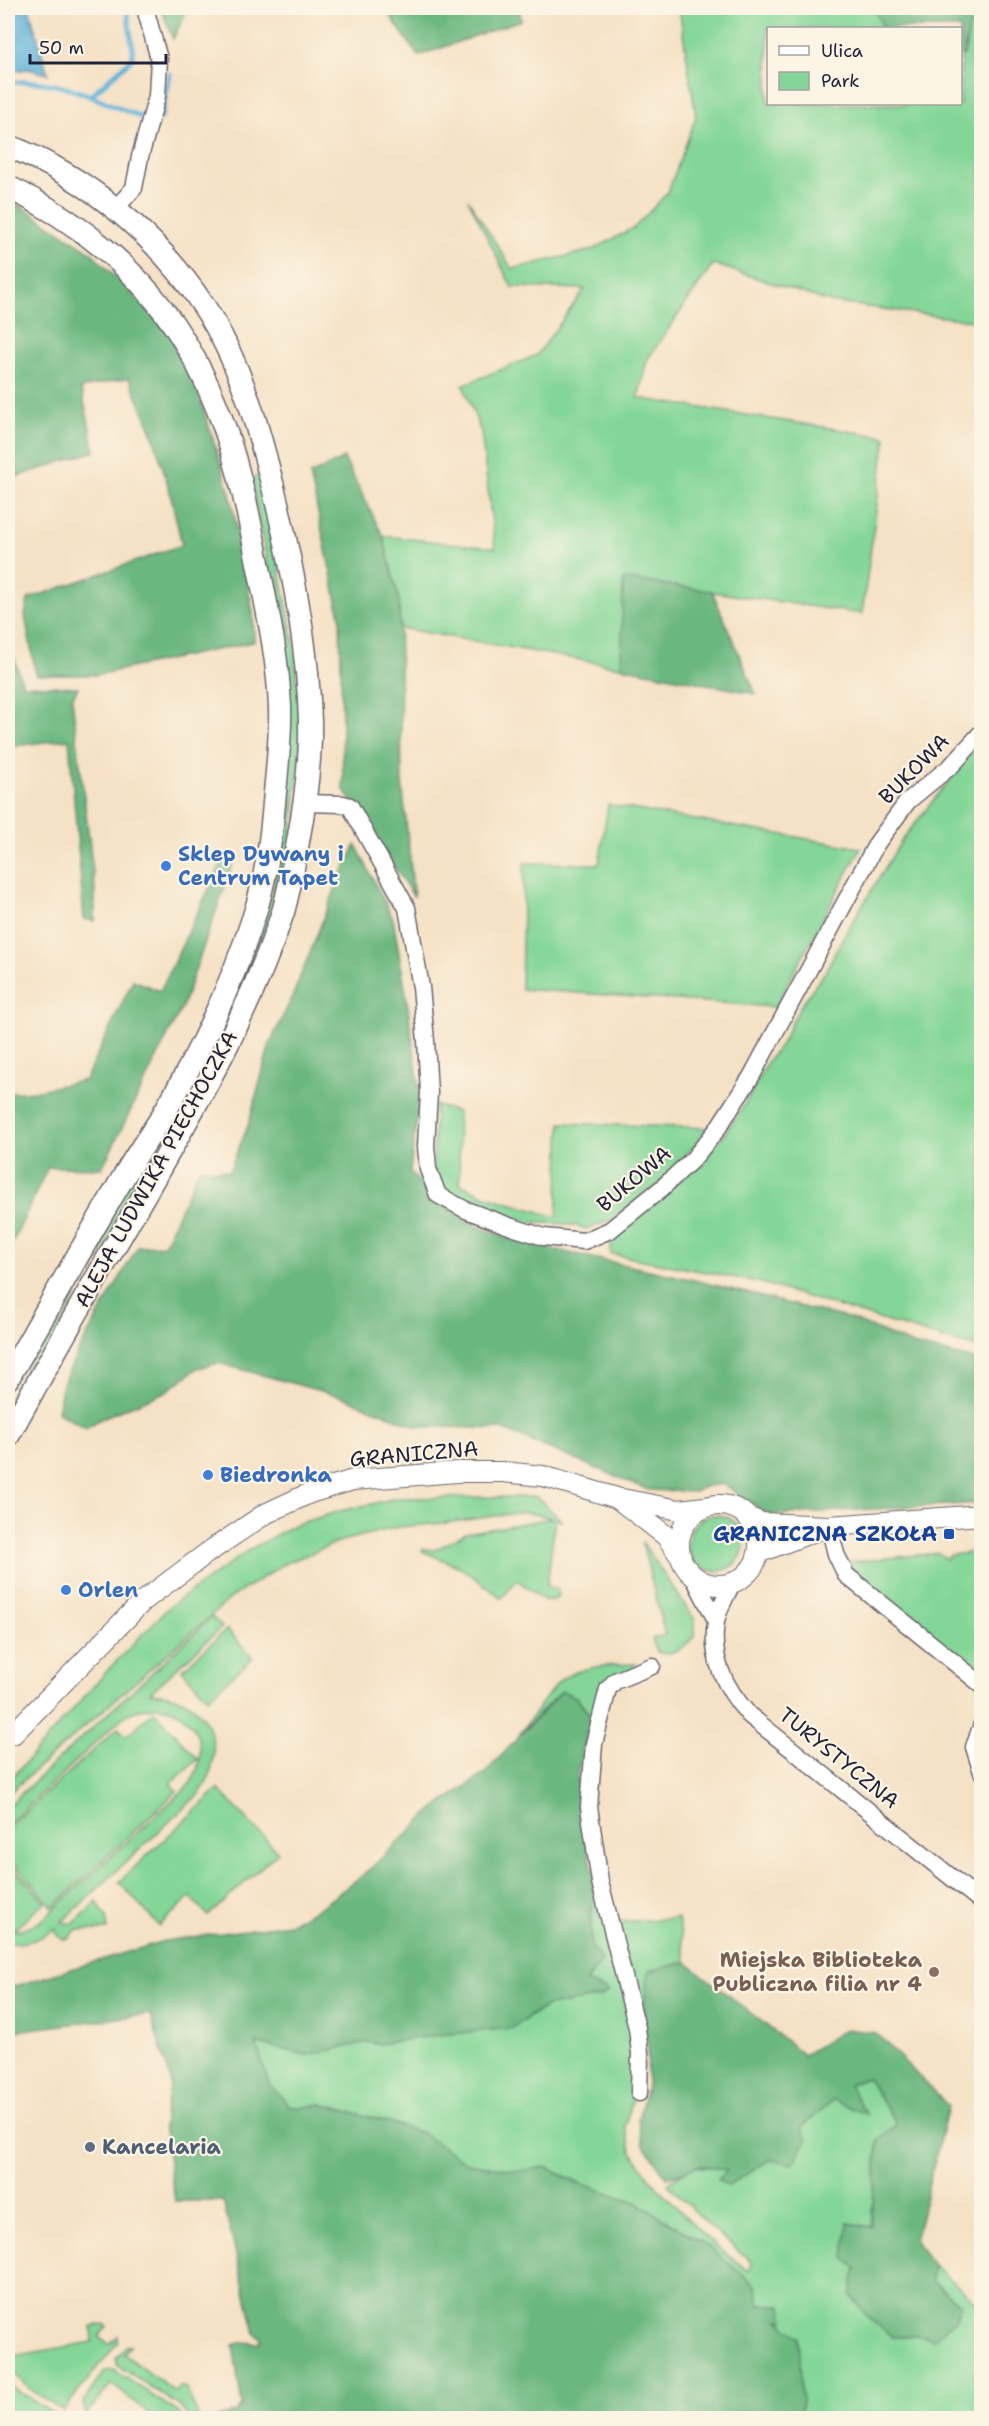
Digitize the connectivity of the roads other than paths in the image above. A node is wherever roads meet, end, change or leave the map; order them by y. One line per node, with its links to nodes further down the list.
1 (145, 8): 4 (street)
2 (8, 146): 4 (main road, ALEJA LUDWIKA PIECHOCZKA)
3 (10, 194): 7 (main road, ALEJA LUDWIKA PIECHOCZKA)
4 (116, 208): 6 (main road, ALEJA LUDWIKA PIECHOCZKA)
5 (981, 732): 6 (street, BUKOWA)
6 (305, 803): 8 (main road, ALEJA LUDWIKA PIECHOCZKA)
7 (8, 1378)
8 (8, 1436)
9 (617, 1498): 10 (street, GRANICZNA); 15 (street, GRANICZNA); 22 (street, GRANICZNA)
10 (711, 1506): 12 (street); 15 (street)
11 (981, 1515): 13 (street)
12 (747, 1517): 13 (street); 14 (street)
13 (830, 1526): 14 (street); 20 (street)
14 (758, 1553): 17 (street)
15 (680, 1556): 16 (street)
16 (694, 1578): 17 (street); 18 (street, TURYSTYCZNA)
17 (732, 1583): 18 (street, TURYSTYCZNA)
18 (716, 1620): 24 (street, TURYSTYCZNA)
19 (652, 1666): 25 (street)
20 (981, 1685)
21 (981, 1724): 23 (street)
22 (9, 1738)
23 (981, 1772)
24 (981, 1902)
25 (639, 2093)

